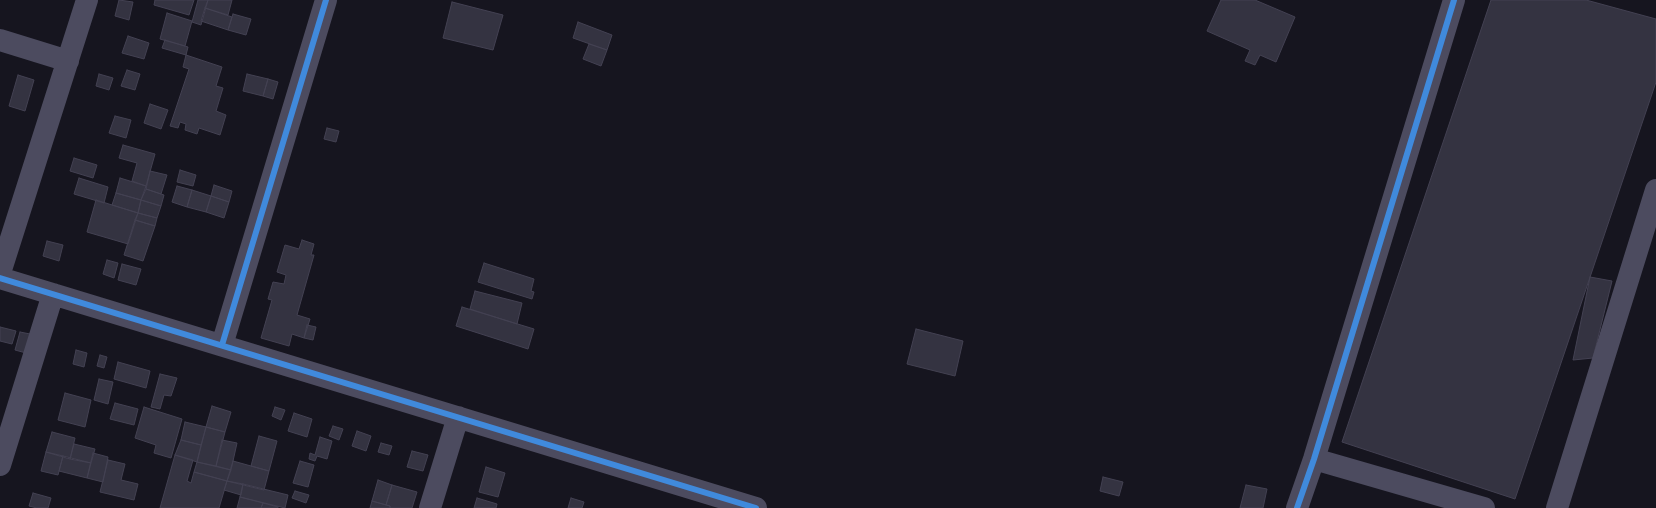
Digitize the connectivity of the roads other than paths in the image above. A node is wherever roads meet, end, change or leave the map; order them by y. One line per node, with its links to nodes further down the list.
1 (87, 0): 5 (street)
2 (326, 0): 11 (street)
3 (1454, 0): 13 (street)
4 (0, 40): 5 (street)
5 (68, 60): 8 (street)
6 (1656, 190): 7 (street)
7 (1651, 228): 19 (street)
8 (0, 273)
9 (0, 278): 10 (street)
10 (53, 294): 11 (street); 14 (street)
11 (222, 346): 12 (street)
12 (458, 417): 15 (street); 16 (street)
13 (1314, 459): 17 (street); 18 (street)
14 (0, 465)
15 (430, 508)
16 (756, 508)
17 (1297, 508)
18 (1484, 508)
19 (1557, 508)

